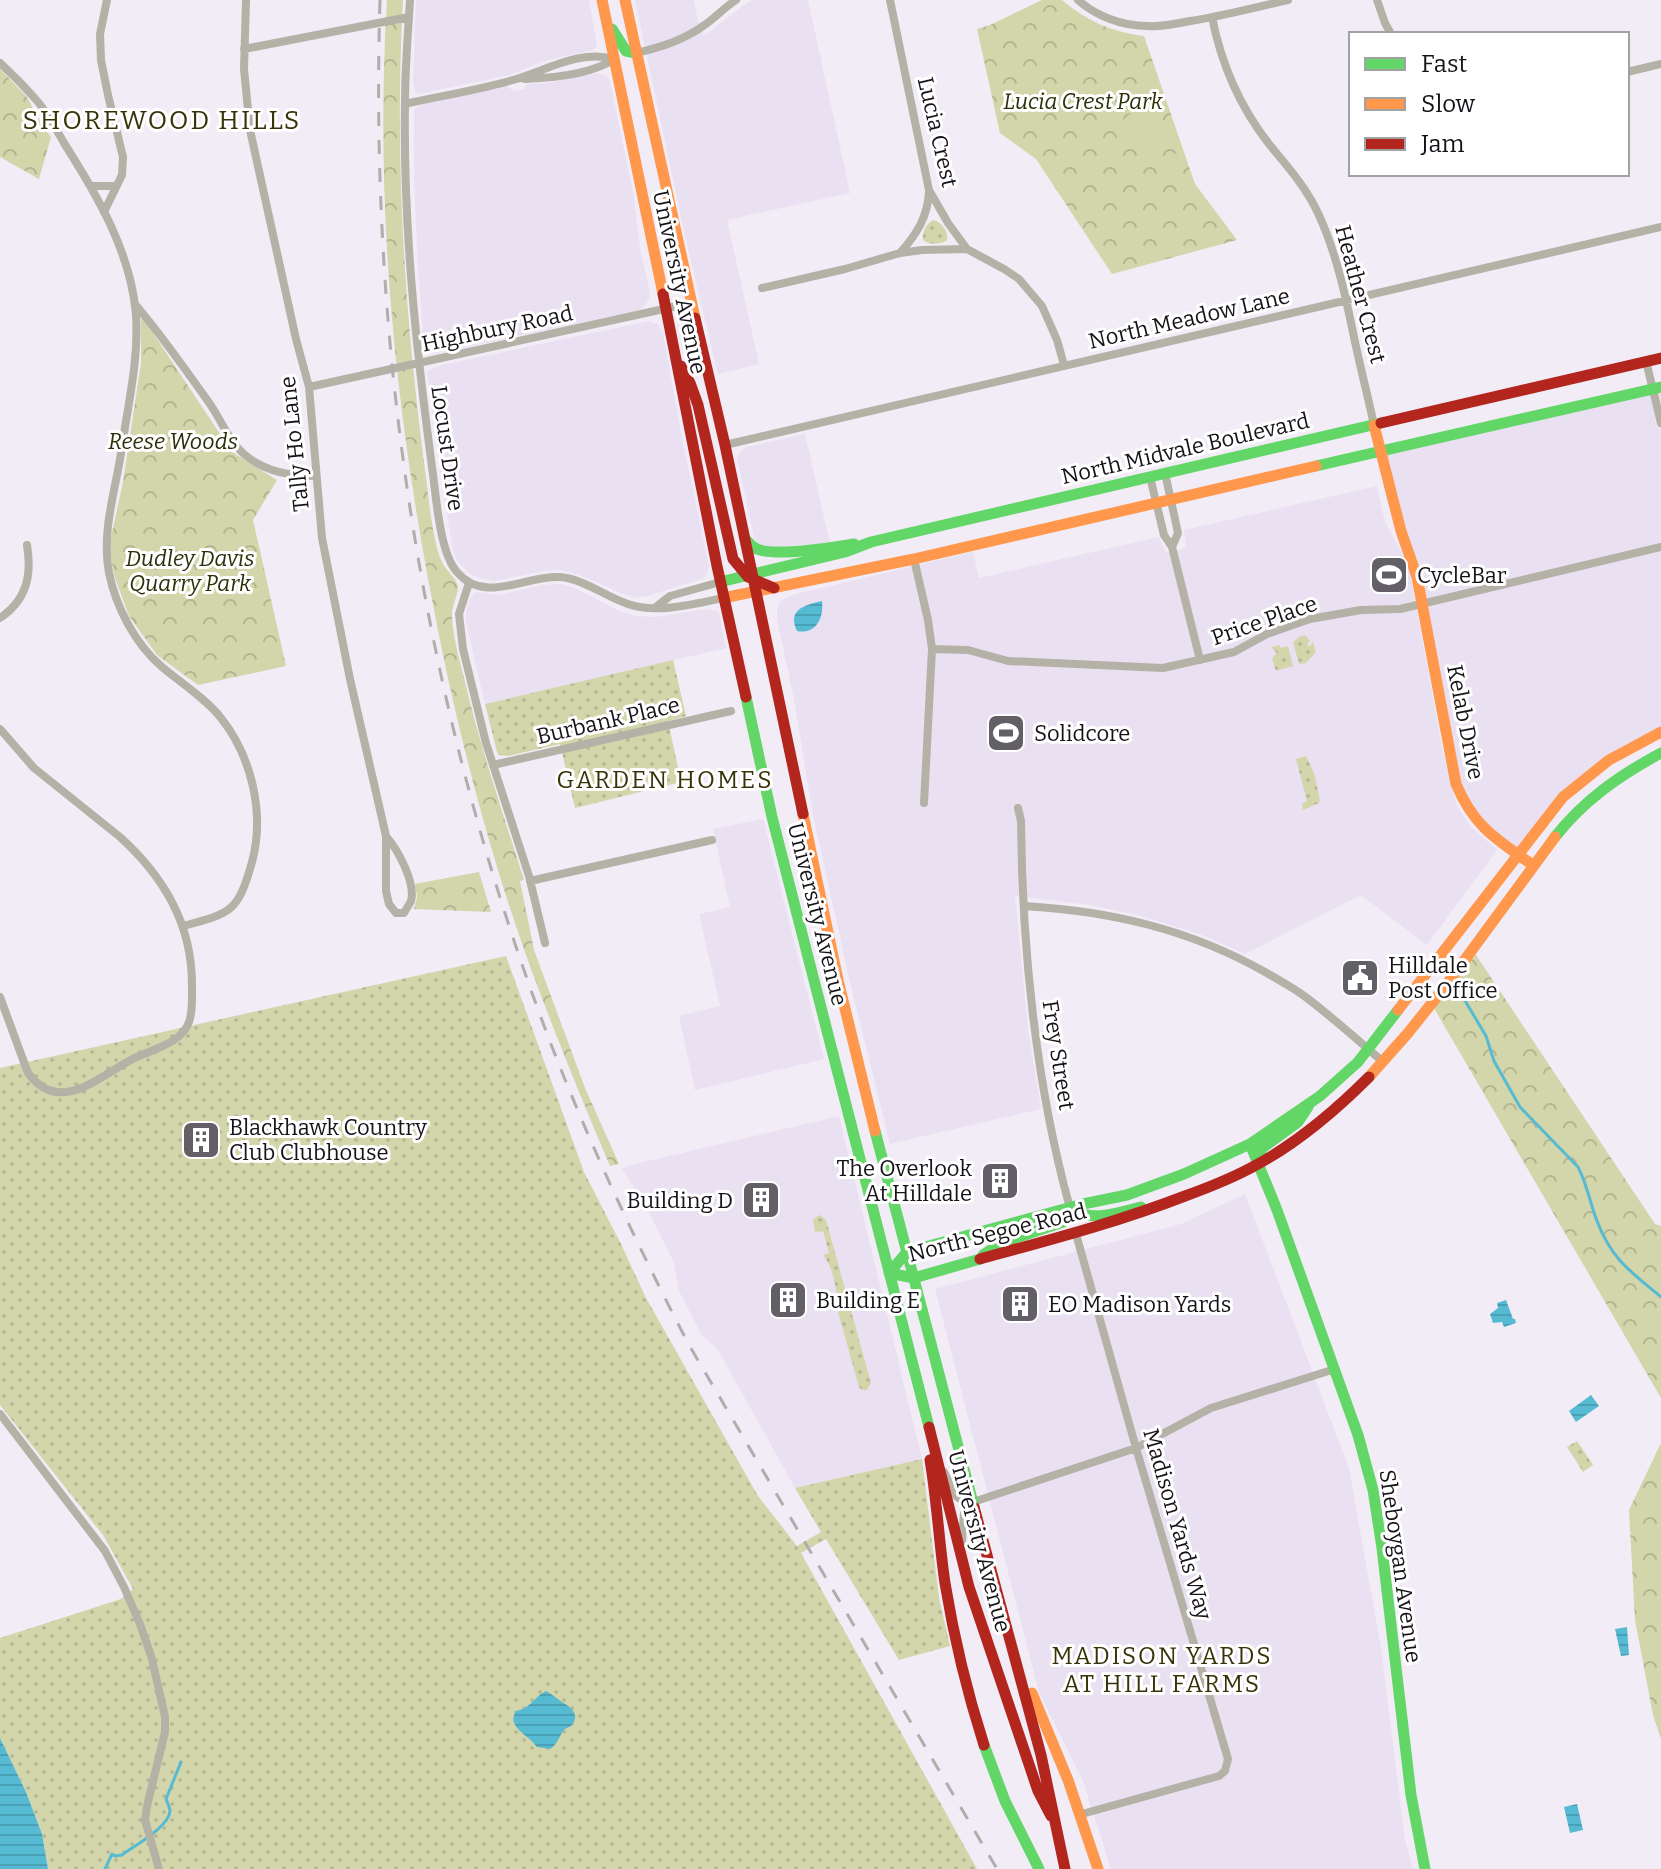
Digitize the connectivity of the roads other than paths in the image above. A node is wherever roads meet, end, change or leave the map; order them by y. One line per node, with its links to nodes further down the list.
1 (107, 0): 23 (street)
2 (246, 0): 14 (street, Tally Ho Lane)
3 (410, 0): 11 (street, Locust Drive)
4 (625, 0): 15 (main road, University Avenue)
5 (736, 0): 15 (street)
6 (890, 0): 24 (street, Lucia Crest)
7 (1078, 0): 12 (street)
8 (1288, 0): 12 (street)
9 (1377, 0): 13 (street)
10 (602, 2): 15 (main road); 16 (main road, University Avenue)
11 (409, 17): 14 (street); 21 (street, Locust Drive)
12 (1212, 17): 30 (street, Heather Crest)
13 (1390, 32)
14 (244, 49): 39 (street, Tally Ho Lane)
15 (636, 53): 20 (main road, University Avenue)
16 (614, 59): 20 (main road); 21 (street); 33 (main road, University Avenue)
17 (0, 63): 22 (street)
18 (1661, 64): 19 (street)
19 (1629, 72)
20 (647, 100): 32 (main road, University Avenue)
21 (405, 104): 37 (street, Locust Drive)
22 (91, 186): 23 (street); 25 (street)
23 (115, 186): 25 (street)
24 (929, 190): 27 (street, Lucia Crest); 28 (street)
25 (104, 212): 31 (street)
26 (1661, 227): 30 (street, North Meadow Lane)
27 (967, 249): 28 (street); 38 (street, Lucia Crest)
28 (900, 253): 29 (street)
29 (762, 288)
30 (1346, 299): 38 (street, North Meadow Lane); 42 (street, Heather Crest)
31 (134, 302): 46 (street); 78 (street)
32 (691, 303): 33 (street, Highbury Road); 43 (main road, University Avenue)
33 (666, 309): 34 (main road, University Avenue); 37 (street, Highbury Road)
34 (676, 358): 56 (main road); 57 (main road, University Avenue)
35 (1661, 358): 36 (main road, North Midvale Boulevard)
36 (1646, 361): 40 (street); 42 (main road, North Midvale Boulevard)
37 (418, 363): 39 (street, Highbury Road); 58 (street, Locust Drive)
38 (1064, 365): 43 (street, North Meadow Lane)
39 (309, 387): 46 (street, Tally Ho Lane)
40 (1657, 388): 41 (street); 44 (main road)
41 (1661, 423)
42 (1374, 425): 44 (main road, Heather Crest); 45 (main road, North Midvale Boulevard)
43 (725, 445): 50 (main road, University Avenue)
44 (1381, 451): 48 (main road); 60 (main road, Heather Crest)
45 (1165, 473): 47 (main road, North Midvale Boulevard); 48 (street)
46 (316, 476): 72 (street, Tally Ho Lane)
47 (1150, 477): 49 (street); 51 (main road, North Midvale Boulevard)
48 (1171, 499): 49 (main road); 53 (street)
49 (1156, 503): 53 (street); 55 (main road)
50 (745, 539): 51 (main road); 56 (main road, University Avenue)
51 (871, 542): 56 (main road, North Midvale Boulevard)
52 (27, 545): 62 (street)
53 (1172, 547): 64 (street)
54 (1661, 547): 60 (street, Price Place)
55 (914, 559): 56 (main road); 63 (street)
56 (753, 581): 57 (main road, North Midvale Boulevard); 59 (main road, North Midvale Boulevard); 89 (main road, University Avenue)
57 (720, 582): 59 (main road, University Avenue); 61 (street)
58 (469, 583): 61 (street); 69 (street)
59 (723, 598): 61 (street); 91 (main road, University Avenue)
60 (1422, 603): 64 (street, Price Place); 74 (main road, Kelab Drive)
61 (656, 607)
62 (0, 618)
63 (932, 649): 64 (street, Price Place); 70 (street)
64 (1200, 660)
65 (731, 711): 69 (street, Burbank Place)
66 (0, 729): 78 (street)
67 (1661, 732): 74 (main road, North Segoe Road)
68 (1661, 753): 75 (main road, North Segoe Road)
69 (493, 765): 76 (street)
70 (924, 803)
71 (1018, 808): 77 (street, Frey Street)
72 (386, 836): 72 (street, Tally Ho Lane)
73 (712, 840): 76 (street)
74 (1519, 855): 75 (main road, Kelab Drive); 81 (main road, North Segoe Road)
75 (1533, 865): 82 (main road, North Segoe Road)
76 (530, 881): 79 (street)
77 (1024, 906): 81 (street); 87 (street, Frey Street)
78 (183, 926): 80 (street)
79 (545, 943)
80 (0, 997)
81 (1368, 1049): 82 (street); 83 (main road, North Segoe Road)
82 (1382, 1061): 85 (main road, North Segoe Road)
83 (1309, 1104): 84 (main road, North Segoe Road); 85 (main road)
84 (1250, 1144): 85 (main road, Sheboygan Avenue); 87 (main road, North Segoe Road)
85 (1259, 1164): 86 (main road, North Segoe Road); 94 (main road, Sheboygan Avenue)
86 (1174, 1201): 87 (main road); 88 (main road, North Segoe Road)
87 (1070, 1208): 89 (main road, North Segoe Road); 90 (main road)
88 (1076, 1234): 90 (main road, North Segoe Road); 96 (street, Madison Yards Way)
89 (907, 1252): 91 (main road, North Segoe Road); 92 (main road, University Avenue)
90 (974, 1260): 92 (main road, North Segoe Road)
91 (889, 1273): 92 (main road, North Segoe Road); 93 (main road, University Avenue)
92 (914, 1278): 98 (main road, University Avenue)
93 (905, 1331): 97 (main road, University Avenue); 105 (main road)
94 (1335, 1369): 96 (street); 107 (main road, Sheboygan Avenue)
95 (0, 1414): 104 (street)
96 (1136, 1448): 98 (street); 101 (street, Madison Yards Way)
97 (938, 1461): 98 (street); 99 (main road, University Avenue)
98 (973, 1502): 99 (street); 100 (main road, University Avenue)
99 (962, 1563): 102 (main road, University Avenue)
100 (1015, 1655): 101 (main road); 102 (main road, University Avenue)
101 (1082, 1814): 106 (main road)
102 (1054, 1822): 103 (main road, University Avenue)
103 (1065, 1867)
104 (159, 1869)
105 (1039, 1869)
106 (1098, 1869)
107 (1425, 1869)

